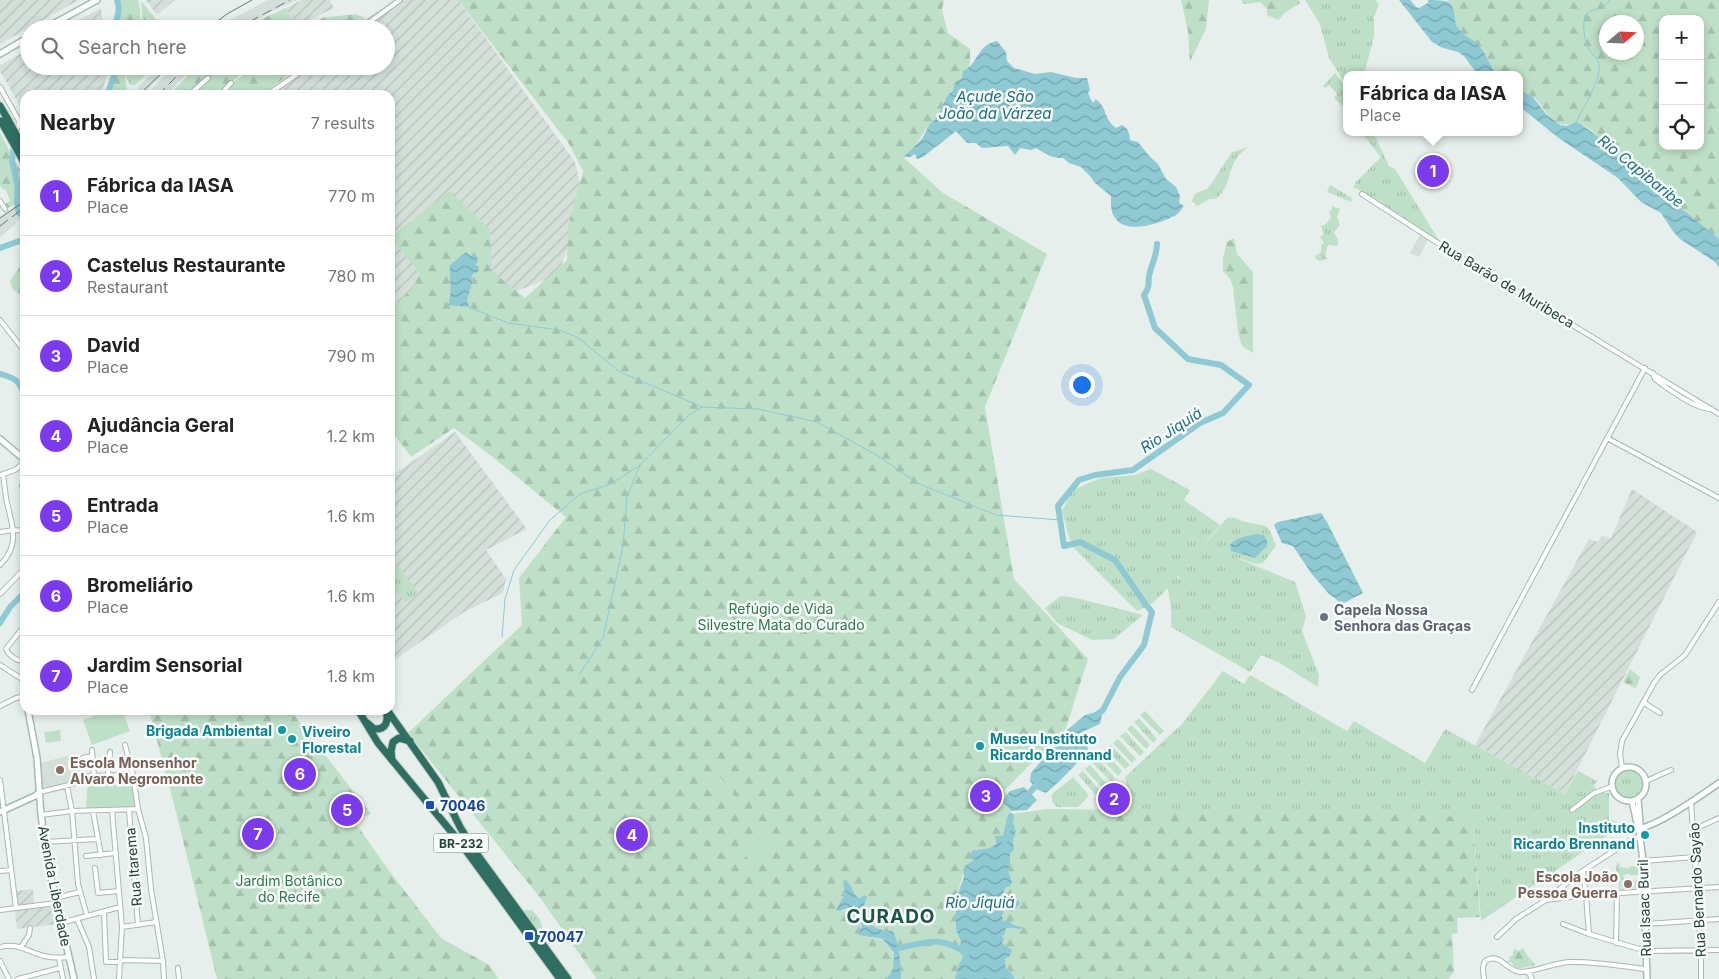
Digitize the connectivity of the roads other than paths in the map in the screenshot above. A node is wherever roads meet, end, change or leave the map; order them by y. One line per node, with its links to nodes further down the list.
1 (97, 0): 3 (main road)
2 (400, 0): 4 (street)
3 (60, 20)
4 (372, 20)
5 (20, 42): 6 (main road)
6 (0, 54)
7 (296, 75): 13 (street)
8 (208, 78): 11 (street)
9 (231, 83): 12 (street)
10 (0, 87): 16 (street)
11 (195, 90)
12 (225, 90)
13 (274, 90)
14 (0, 106): 15 (highway)
15 (3, 120): 17 (highway, bridge); 18 (highway, bridge)
16 (1, 132)
17 (20, 144)
18 (20, 154)
19 (1362, 194): 24 (street, Rua Barão de Muribeca)
20 (0, 201): 21 (street)
21 (5, 209)
22 (0, 320): 23 (street)
23 (20, 346)
24 (1645, 368): 25 (street, Rua Barão de Muribeca); 26 (street)
25 (1719, 414)
26 (1607, 438): 31 (street); 43 (street)
27 (0, 439): 28 (main road)
28 (20, 457)
29 (20, 466): 30 (street)
30 (1, 474): 32 (street)
31 (1719, 498)
32 (14, 530): 33 (street); 34 (street); 35 (street)
33 (20, 531)
34 (0, 532)
35 (0, 565)
36 (20, 573): 37 (street)
37 (0, 594)
38 (1719, 602): 45 (street)
39 (20, 631): 40 (street)
40 (20, 659)
41 (0, 665): 42 (street)
42 (20, 679)
43 (1472, 690)
44 (20, 697): 46 (street)
45 (1643, 702): 47 (street); 60 (street)
46 (0, 706)
47 (1660, 713)
48 (29, 715): 70 (main road, Avenida Liberdade)
49 (360, 715): 52 (highway, BR-232)
50 (387, 715): 52 (highway)
51 (390, 715): 53 (highway, BR-232)
52 (363, 720): 59 (highway, BR-232)
53 (410, 741): 59 (highway); 151 (highway, BR-232)
54 (125, 745): 62 (street)
55 (92, 750): 57 (street)
56 (110, 752): 64 (street)
57 (92, 756): 58 (street); 63 (street)
58 (83, 758)
59 (393, 761): 150 (highway, BR-232)
60 (1622, 768): 66 (main road); 69 (main road)
61 (1671, 770): 66 (street)
62 (133, 775): 64 (street); 74 (street)
63 (94, 776): 64 (street); 68 (street)
64 (108, 776)
65 (0, 780): 78 (street)
66 (1646, 781): 71 (main road)
67 (1719, 783): 73 (main road)
68 (67, 786): 70 (street); 79 (street)
69 (1611, 787): 72 (main road); 77 (street)
70 (40, 792): 78 (main road); 81 (main road, Avenida Liberdade)
71 (1638, 799): 72 (main road); 83 (main road, Rua Isaac Buril)
72 (1632, 801): 85 (main road, Rua Isaac Buril)
73 (1691, 801): 84 (main road); 86 (street, Rua Bernardo Sayão)
74 (138, 809): 76 (street); 117 (street)
75 (112, 810): 76 (street); 80 (street); 91 (street)
76 (129, 810): 121 (street, Rua Itarema)
77 (1572, 810)
78 (2, 811): 97 (street)
79 (72, 811): 80 (street); 81 (street); 90 (street)
80 (93, 811): 88 (street)
81 (41, 815): 89 (main road, Avenida Liberdade)
82 (1719, 818): 86 (street)
83 (1639, 819): 84 (main road); 85 (main road, Rua Isaac Buril)
84 (1651, 824): 85 (main road)
85 (1639, 829): 87 (main road, Rua Isaac Buril)
86 (1693, 830): 94 (street, Rua Bernardo Sayão)
87 (1640, 837): 95 (main road, Rua Isaac Buril); 99 (street)
88 (97, 839): 90 (street); 92 (street)
89 (45, 842): 90 (street); 108 (main road, Avenida Liberdade)
90 (73, 842): 104 (street)
91 (116, 853): 92 (street); 102 (street)
92 (101, 855): 93 (street)
93 (86, 856)
94 (1695, 858): 95 (street); 101 (street, Rua Bernardo Sayão)
95 (1643, 861): 103 (main road, Rua Isaac Buril)
96 (95, 868): 102 (street)
97 (11, 870): 98 (street); 110 (street)
98 (0, 871)
99 (1583, 872): 106 (street); 107 (street)
100 (1719, 888): 101 (street)
101 (1697, 889): 103 (street); 116 (street, Rua Bernardo Sayão)
102 (119, 891): 109 (street)
103 (1645, 891): 105 (street); 120 (main road, Rua Isaac Buril)
104 (80, 892): 108 (street); 113 (street)
105 (1617, 893): 106 (street); 126 (street)
106 (1586, 895): 107 (street); 124 (street)
107 (1546, 900): 125 (street)
108 (56, 901): 110 (street); 118 (main road, Avenida Liberdade)
109 (120, 907): 112 (street); 122 (street)
110 (16, 908): 111 (street)
111 (0, 910)
112 (104, 912): 113 (street); 134 (street)
113 (87, 916): 114 (street)
114 (76, 919): 118 (street); 146 (street)
115 (1719, 919): 116 (street)
116 (1699, 921): 120 (street); 131 (street, Rua Bernardo Sayão)
117 (156, 922): 121 (street); 135 (street)
118 (61, 923): 132 (main road, Avenida Liberdade)
119 (1563, 924): 124 (street)
120 (1646, 924): 130 (main road, Rua Isaac Buril)
121 (138, 925): 122 (street)
122 (122, 927): 134 (street)
123 (30, 928): 128 (street)
124 (1589, 934): 126 (street)
125 (1497, 938)
126 (1616, 942): 130 (street)
127 (0, 947): 128 (street)
128 (21, 947): 133 (street)
129 (1719, 950): 131 (street)
130 (1646, 952): 131 (street); 139 (main road, Rua Isaac Buril)
131 (1701, 952): 155 (street, Rua Bernardo Sayão)
132 (69, 957): 133 (street); 145 (main road, Avenida Liberdade)
133 (59, 958): 137 (street)
134 (121, 961): 135 (street); 147 (street)
135 (163, 961): 148 (street)
136 (0, 962): 142 (street)
137 (60, 968): 141 (street); 144 (street)
138 (178, 968): 149 (street)
139 (1646, 969): 140 (street); 154 (main road, Rua Isaac Buril)
140 (1528, 971): 152 (street); 153 (street)
141 (32, 977): 143 (street)
142 (9, 979)
143 (18, 979)
144 (62, 979)
145 (74, 979)
146 (94, 979)
147 (119, 979)
148 (164, 979)
149 (179, 979)
150 (560, 979)
151 (568, 979)
152 (1484, 979)
153 (1532, 979)
154 (1647, 979)
155 (1701, 979)

